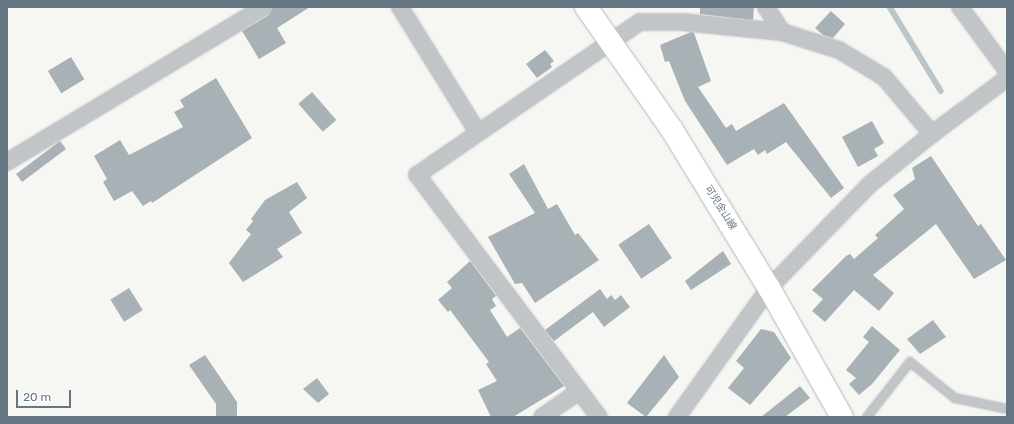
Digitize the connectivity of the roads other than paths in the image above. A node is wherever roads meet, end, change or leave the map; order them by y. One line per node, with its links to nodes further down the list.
1 (264, 7): 12 (street)
2 (400, 7): 10 (street)
3 (586, 7): 7 (main road, 可児金山線)
4 (766, 7): 6 (street)
5 (960, 7): 8 (street)
6 (782, 32): 7 (street); 11 (street)
7 (611, 40): 10 (street); 13 (main road, 可児金山線)
8 (1007, 71)
9 (1007, 78): 11 (street)
10 (478, 132): 14 (street)
11 (932, 134): 13 (street)
12 (7, 162)
13 (769, 288): 18 (street); 19 (main road, 可児金山線)
14 (578, 392): 16 (street); 17 (street)
15 (1007, 409): 20 (lane)
16 (542, 417)
17 (599, 417)
18 (677, 417)
19 (842, 417)
20 (867, 417)

